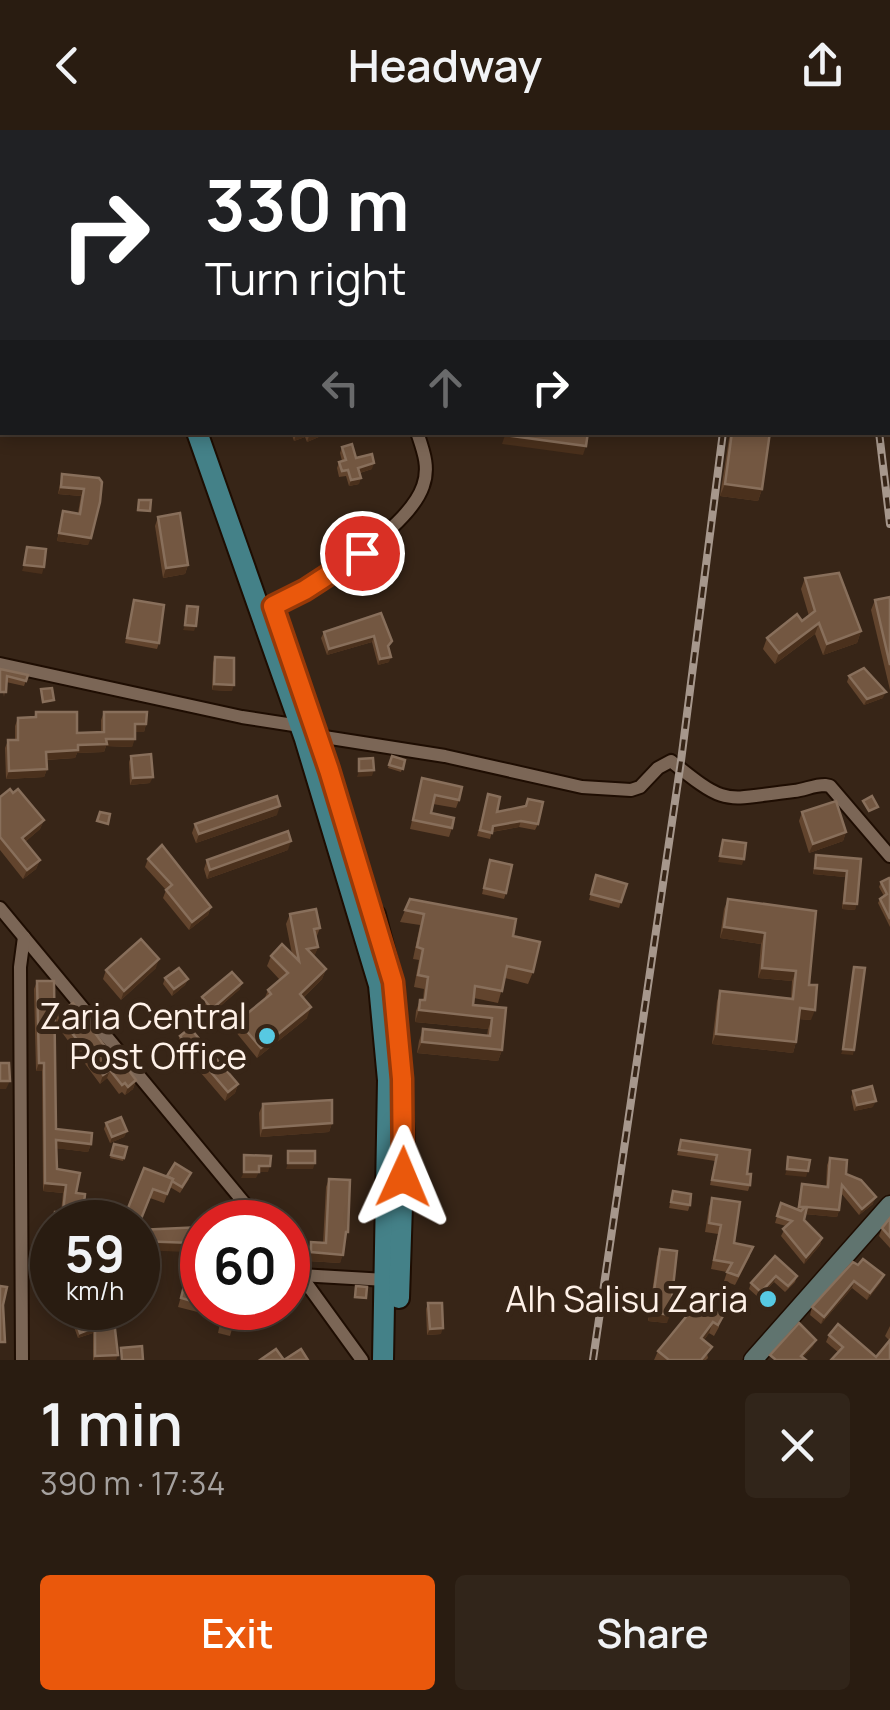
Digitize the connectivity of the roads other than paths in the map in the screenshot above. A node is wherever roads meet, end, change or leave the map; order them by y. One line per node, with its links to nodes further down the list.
1 (199, 435): 6 (main road)
2 (213, 435): 4 (main road)
3 (418, 435): 4 (street)
4 (273, 606): 6 (main road)
5 (0, 664): 6 (street)
6 (309, 731): 7 (street); 13 (main road); 18 (main road)
7 (890, 856)
8 (0, 908): 9 (street)
9 (24, 938): 10 (street); 15 (street)
10 (242, 1200)
11 (890, 1205): 19 (street)
12 (310, 1276): 13 (street)
13 (386, 1280): 17 (main road)
14 (310, 1289): 16 (street)
15 (22, 1360)
16 (362, 1360)
17 (384, 1360)
18 (397, 1360)
19 (753, 1360)

